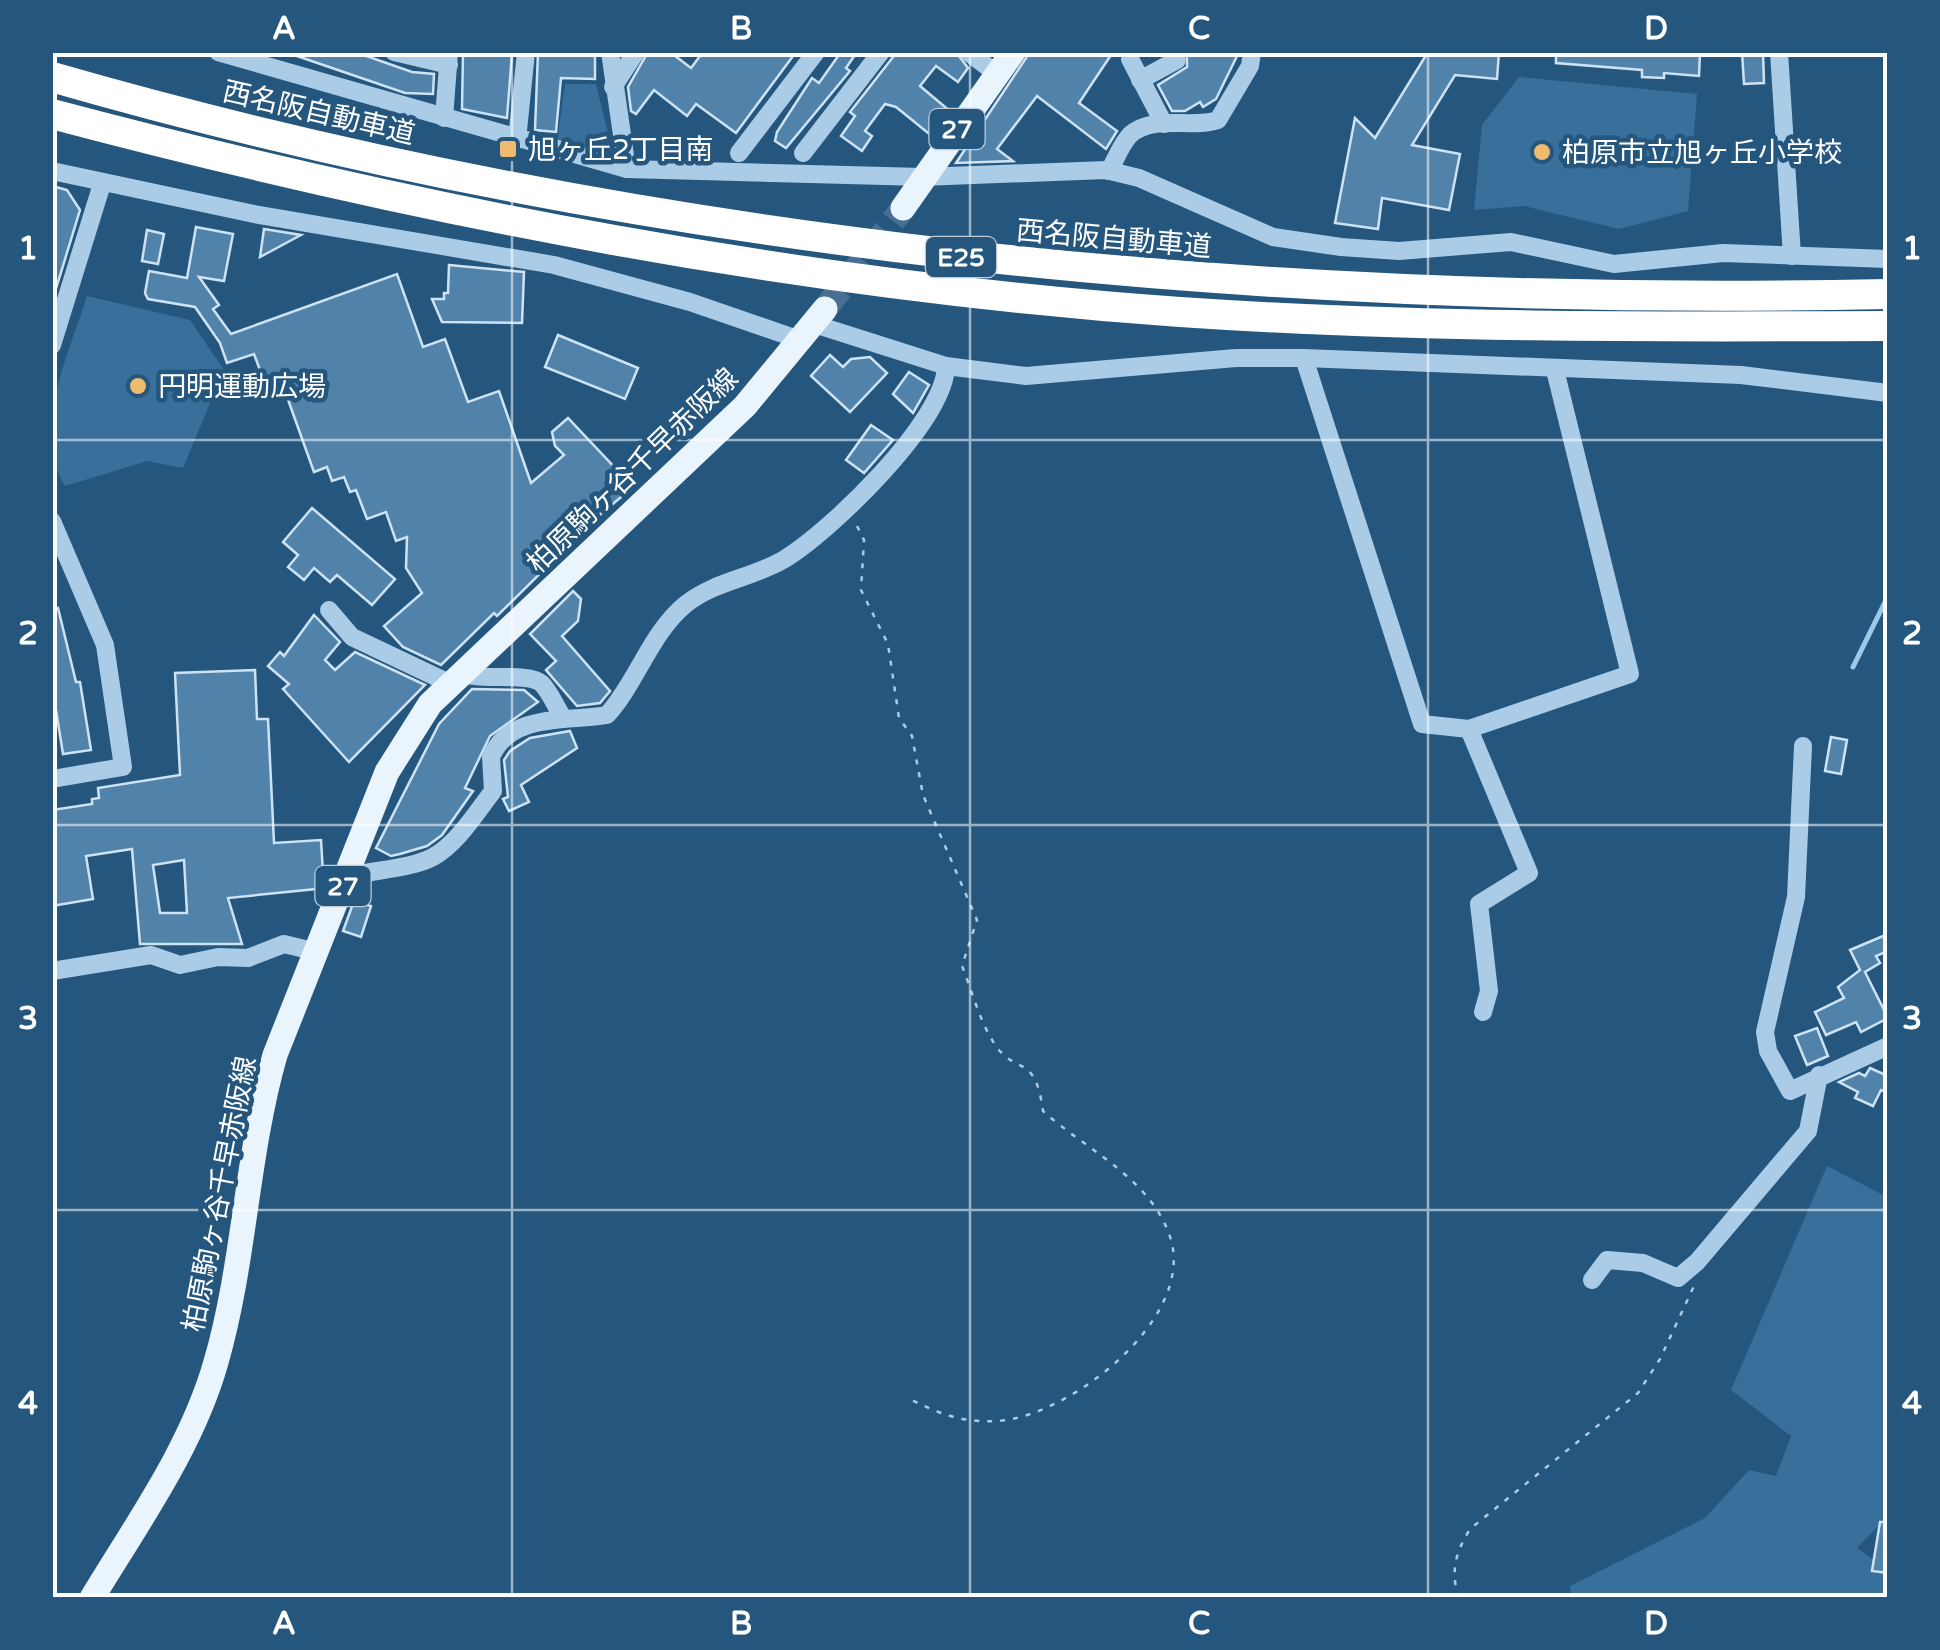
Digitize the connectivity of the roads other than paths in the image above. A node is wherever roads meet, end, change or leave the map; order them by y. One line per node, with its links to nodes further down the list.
1 (218, 52): 20 (street)
2 (394, 52): 12 (street)
3 (526, 52): 22 (street)
4 (610, 52): 18 (street)
5 (636, 52): 18 (street)
6 (816, 52): 23 (street)
7 (881, 52): 24 (street)
8 (968, 52): 15 (street)
9 (1013, 52): 15 (main road, 27)
10 (1252, 52): 21 (street)
11 (1779, 52): 31 (street)
12 (449, 59): 20 (street)
13 (1130, 59): 17 (street)
14 (1177, 60): 17 (street)
15 (997, 74): 28 (main road, 27)
16 (52, 77): 33 (highway, 西名阪自動車道 / E25)
17 (1140, 80): 21 (street)
18 (613, 87): 25 (street)
19 (52, 114): 35 (highway, E25)
20 (444, 118): 22 (street)
21 (1164, 124): 27 (street)
22 (516, 140): 25 (street)
23 (739, 154)
24 (803, 154)
25 (627, 169): 28 (street)
26 (52, 170): 29 (street)
27 (1109, 171): 28 (street); 31 (street)
28 (922, 177): 30 (main road, 27)
29 (102, 184): 34 (street); 36 (street)
30 (904, 208)
31 (1792, 256): 32 (street)
32 (1888, 259)
33 (1888, 294)
34 (814, 325): 38 (street); 43 (main road, 柏原駒ヶ谷千早赤阪線 / 27)
35 (1888, 326)
36 (52, 345)
37 (1304, 358): 38 (street); 39 (street); 45 (street)
38 (946, 366): 44 (street)
39 (1555, 370): 40 (street); 45 (street)
40 (1888, 393)
41 (52, 521): 47 (street)
42 (329, 610): 43 (street)
43 (457, 679): 44 (street); 48 (main road, 柏原駒ヶ谷千早赤阪線 / 27)
44 (562, 716): 48 (street)
45 (1469, 730): 51 (street)
46 (1803, 746): 53 (street)
47 (52, 779)
48 (346, 877): 49 (main road, 柏原駒ヶ谷千早赤阪線 / 27)
49 (317, 952): 50 (street); 55 (main road, 柏原駒ヶ谷千早赤阪線 / 27)
50 (52, 971)
51 (1483, 1012)
52 (1888, 1046): 53 (street)
53 (1819, 1075): 54 (street)
54 (1592, 1280)
55 (92, 1598)

